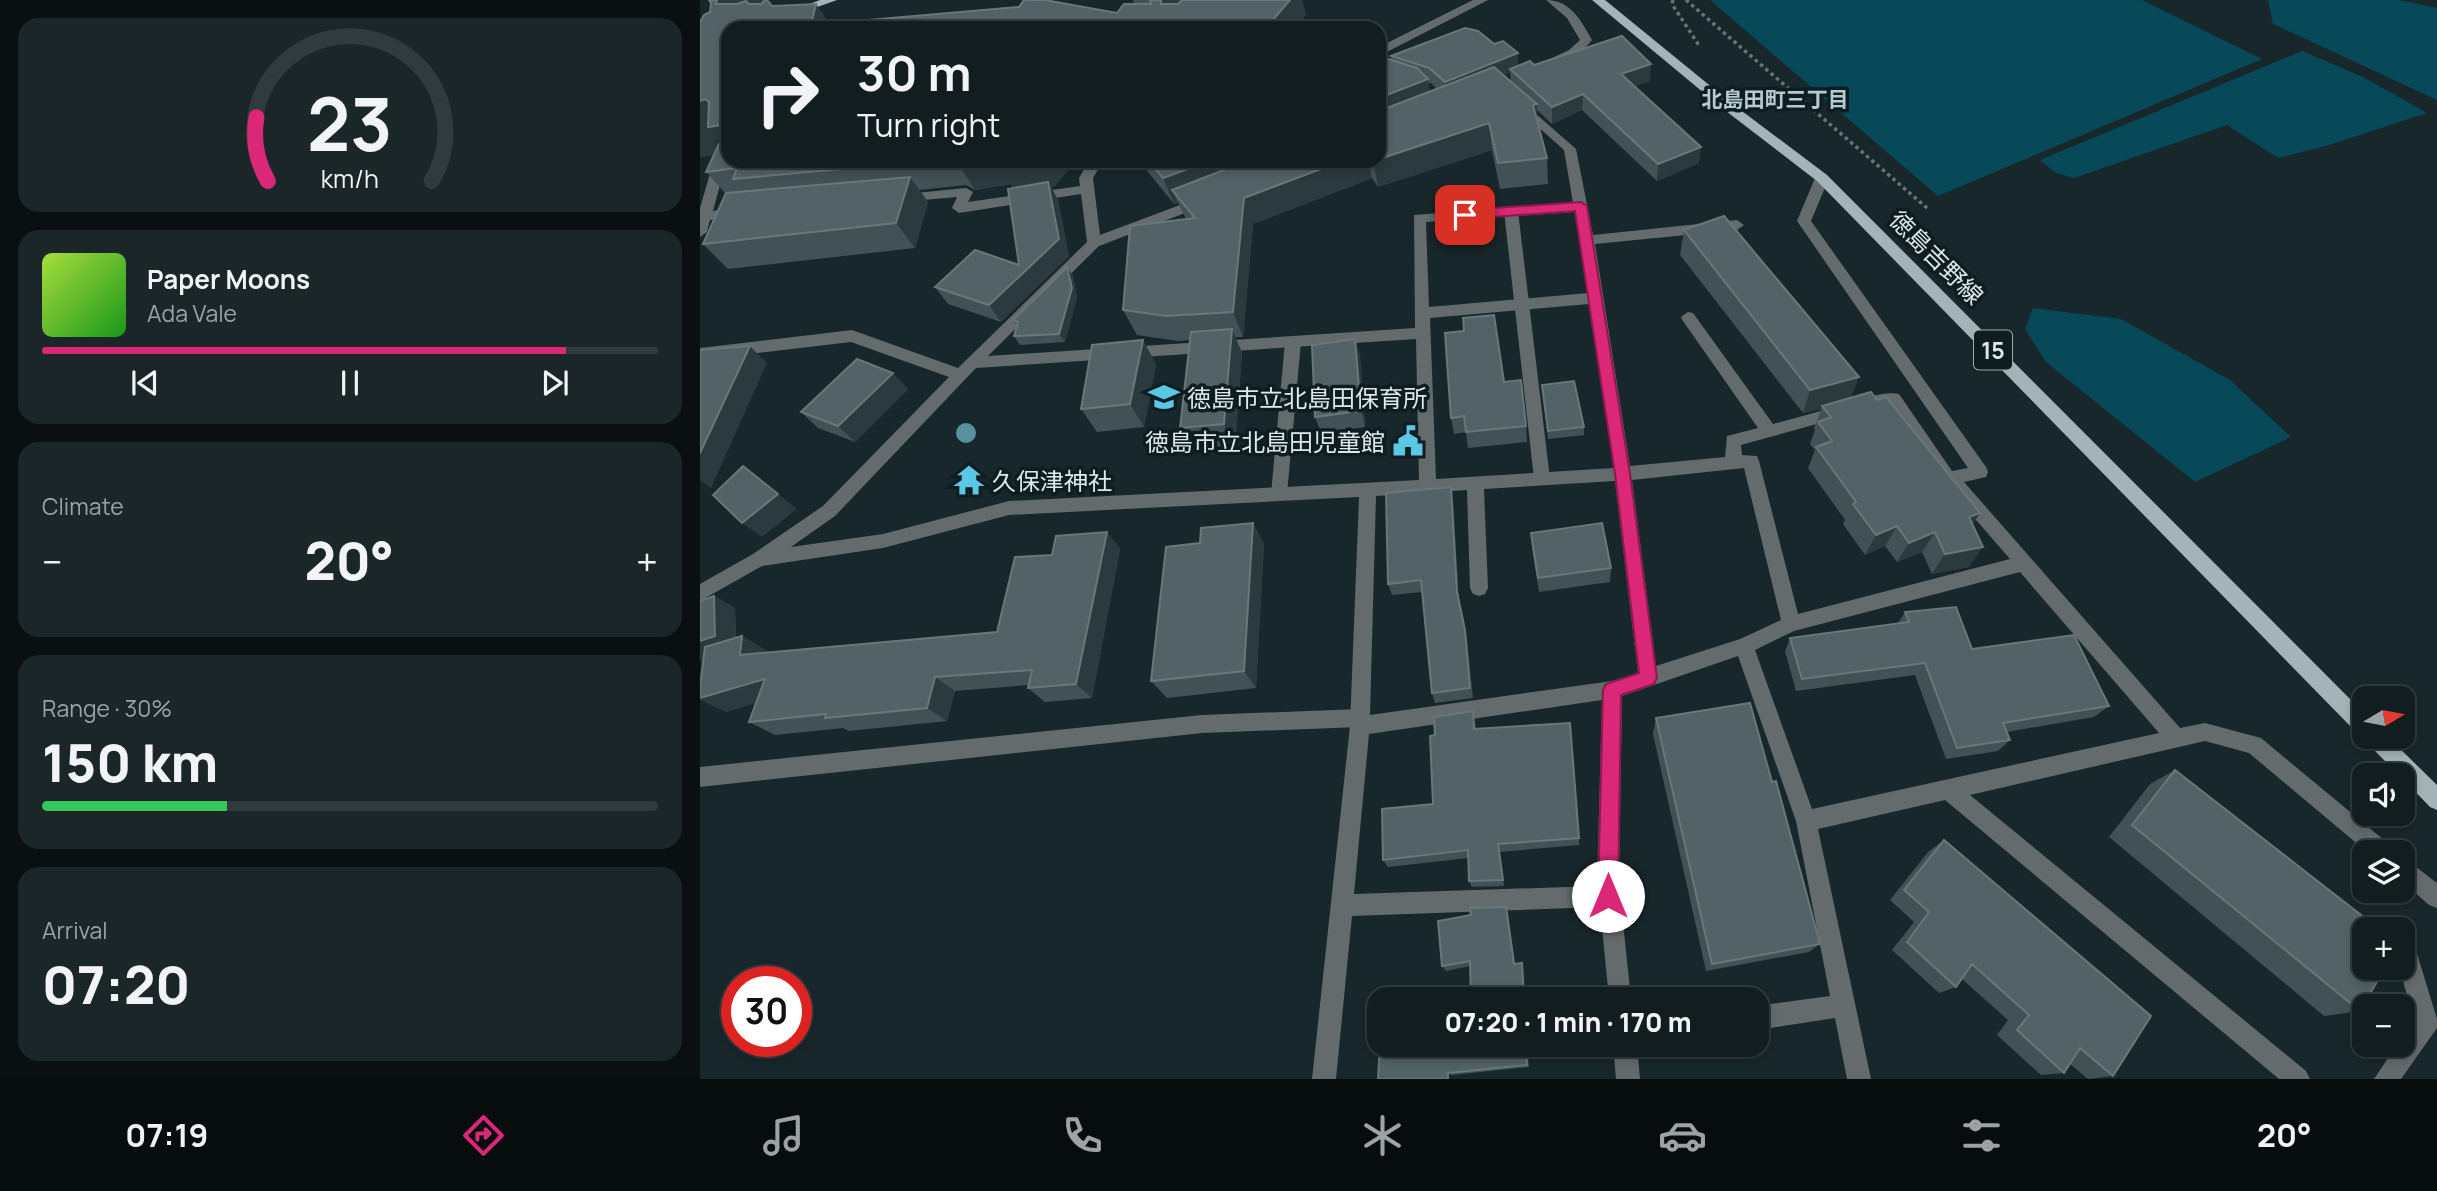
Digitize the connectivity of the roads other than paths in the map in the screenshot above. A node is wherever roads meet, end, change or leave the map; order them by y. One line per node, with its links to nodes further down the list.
1 (831, 0): 5 (main road)
2 (1482, 0): 7 (street)
3 (1552, 0): 8 (street)
4 (1598, 0): 12 (main road, 徳島吉野線 / 15)
5 (820, 2): 6 (main road)
6 (780, 17)
7 (1386, 48)
8 (1536, 69)
9 (1508, 94): 16 (street)
10 (721, 158): 19 (street)
11 (1092, 168): 13 (street)
12 (1822, 178): 36 (street); 50 (main road, 徳島吉野線 / 15)
13 (1087, 189): 15 (street); 23 (street)
14 (1220, 195): 23 (street)
15 (884, 199)
16 (1581, 206): 18 (street); 22 (street)
17 (760, 211): 19 (street)
18 (1511, 211): 25 (street); 26 (street)
19 (705, 216): 21 (street)
20 (1737, 225): 22 (street)
21 (700, 232)
22 (1587, 240): 24 (street)
23 (1094, 243): 31 (street)
24 (1596, 298): 25 (street); 35 (street)
25 (1522, 305): 26 (street); 37 (street)
26 (1423, 313): 28 (street)
27 (1688, 317): 33 (street)
28 (1423, 333): 29 (street); 39 (street)
29 (1293, 342): 31 (street); 41 (street)
30 (700, 354): 32 (street)
31 (972, 363): 32 (street)
32 (961, 375): 42 (street)
33 (1769, 431): 34 (street); 36 (street)
34 (1734, 462): 35 (street); 46 (street)
35 (1623, 474): 37 (street); 48 (street)
36 (1950, 478): 43 (street)
37 (1542, 479): 38 (street)
38 (1475, 483): 39 (street); 44 (street)
39 (1428, 486): 40 (street)
40 (1368, 490): 41 (street); 51 (street)
41 (1279, 494): 42 (street)
42 (759, 559): 45 (street)
43 (2024, 564): 46 (street); 52 (street)
44 (1479, 588)
45 (700, 593)
46 (1791, 624): 47 (street)
47 (1744, 646): 48 (street); 57 (street)
48 (1648, 678): 49 (street)
49 (1612, 690): 51 (street); 60 (street)
50 (2352, 714)
51 (1360, 722): 54 (street); 62 (street)
52 (2177, 739): 55 (street); 58 (street)
53 (2387, 749): 56 (main road)
54 (700, 777)
55 (1947, 789): 57 (street); 71 (street)
56 (2437, 800)
57 (1805, 821): 65 (street)
58 (2369, 840)
59 (2415, 879): 61 (street)
60 (1608, 896): 62 (street); 64 (street)
61 (2437, 897)
62 (1341, 905): 68 (street)
63 (2414, 980): 72 (street)
64 (1619, 987)
65 (1844, 1005): 66 (street); 70 (street)
66 (1769, 1016)
67 (1626, 1057): 69 (street)
68 (1324, 1079)
69 (1628, 1079)
70 (1859, 1079)
71 (2298, 1079)
72 (2386, 1079)

